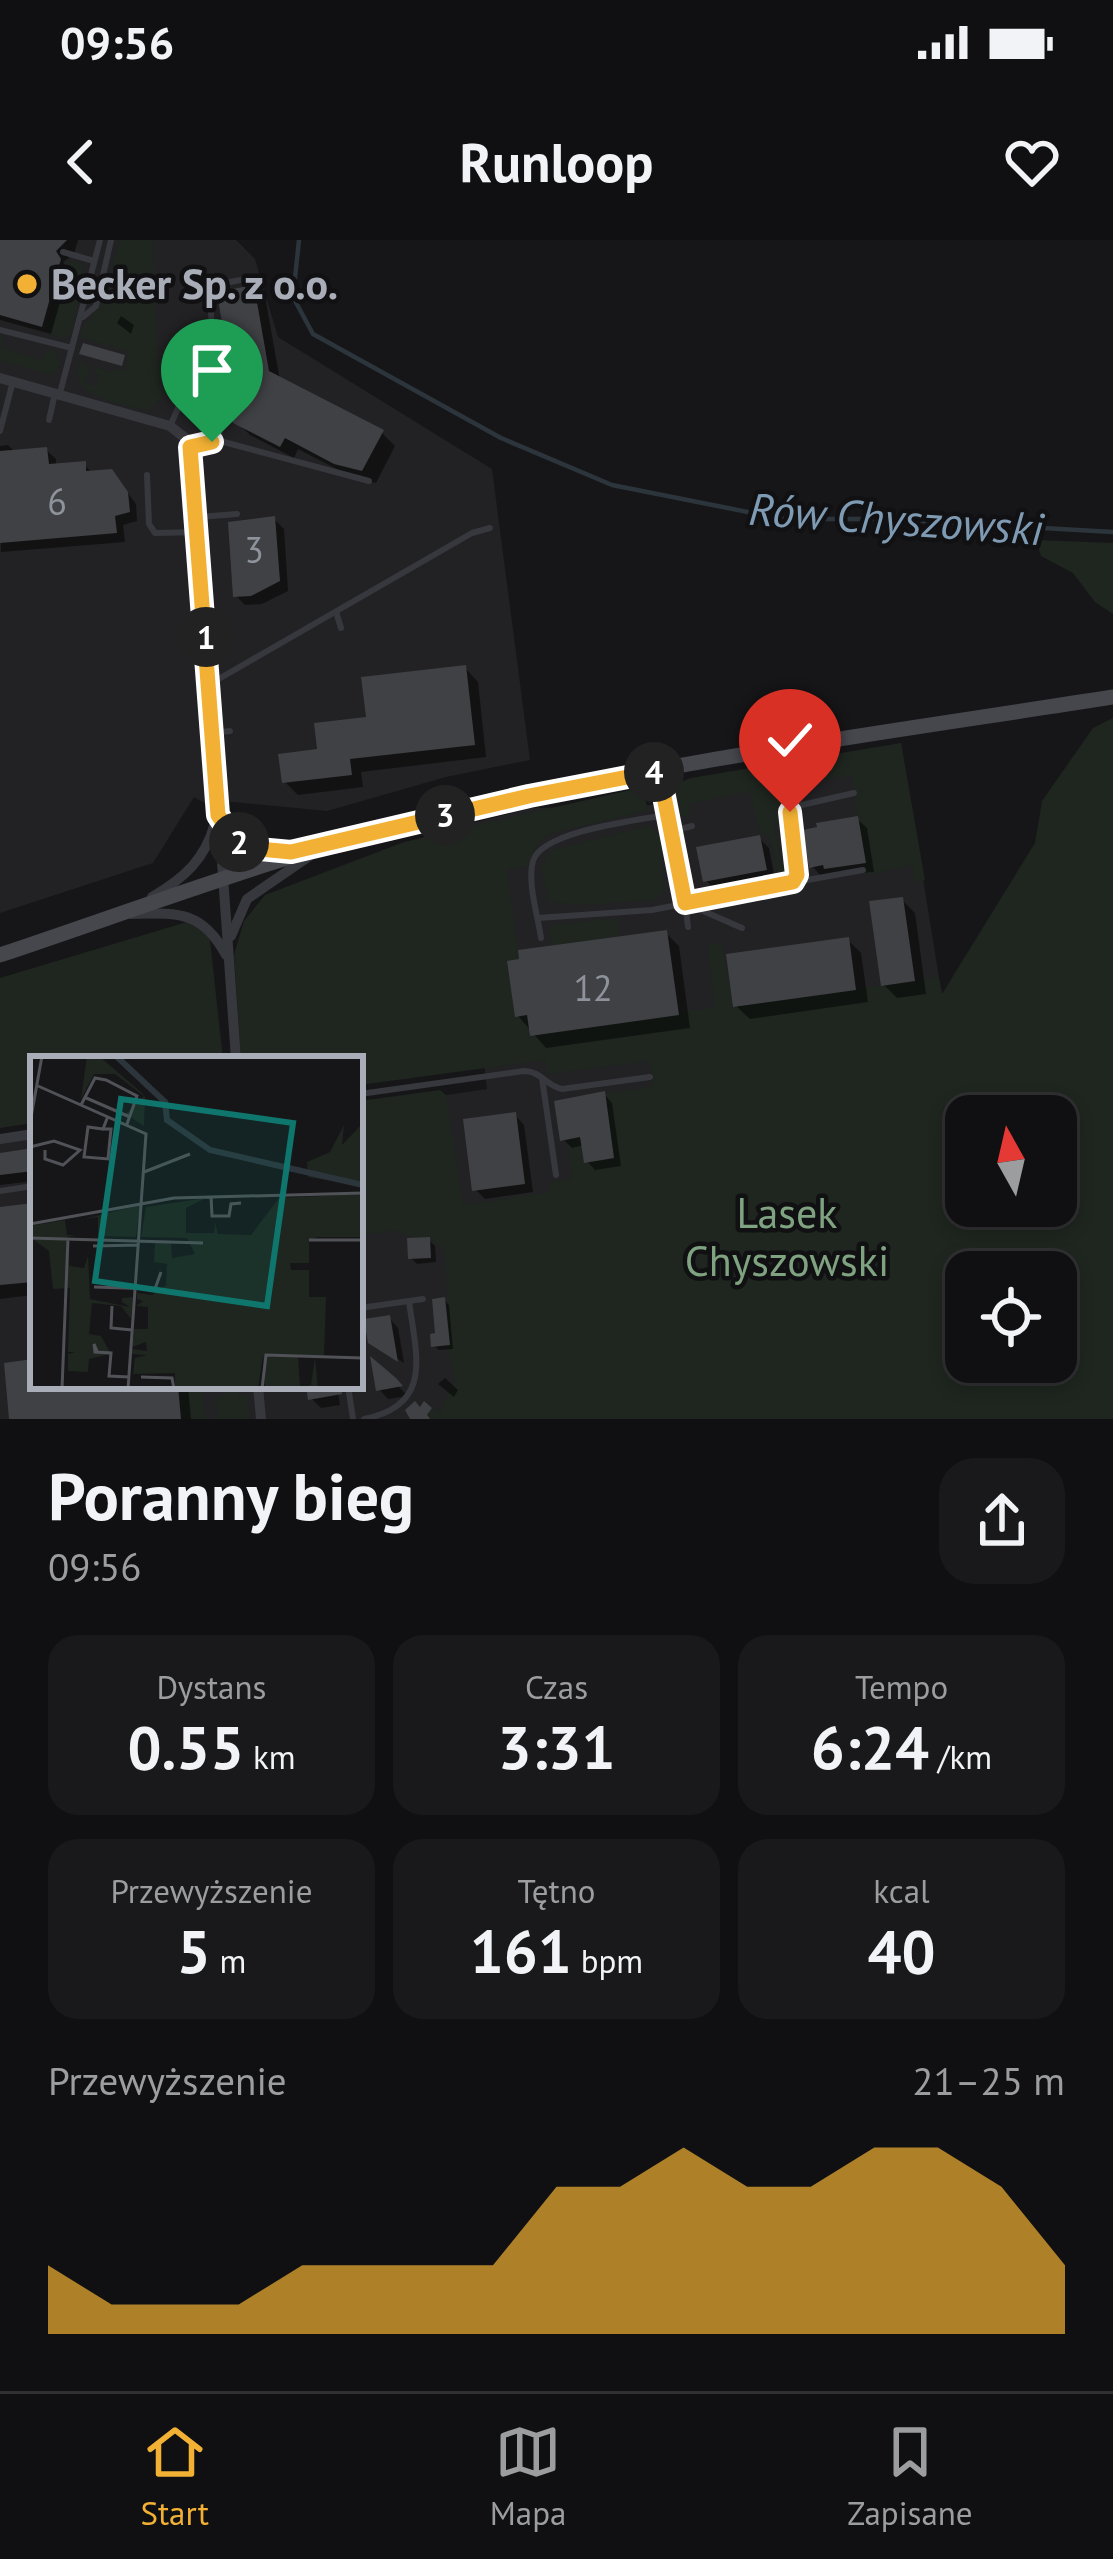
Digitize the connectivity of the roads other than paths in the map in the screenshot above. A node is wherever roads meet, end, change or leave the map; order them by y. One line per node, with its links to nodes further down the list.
1 (100, 240): 4 (lane)
2 (111, 240): 6 (lane)
3 (63, 252): 4 (lane)
4 (94, 261): 6 (lane)
5 (245, 279): 15 (lane)
6 (80, 320): 8 (lane)
7 (0, 330): 8 (lane)
8 (72, 348): 11 (lane)
9 (6, 380): 11 (street); 14 (lane)
10 (180, 381): 13 (lane)
11 (57, 394): 12 (lane); 13 (street)
12 (49, 420)
13 (170, 426): 16 (street)
14 (0, 431)
15 (220, 441): 16 (lane); 18 (lane)
16 (190, 447): 20 (street)
17 (146, 475): 22 (lane)
18 (369, 481)
19 (237, 514): 20 (lane)
20 (198, 517): 22 (street)
21 (490, 528): 23 (lane)
22 (199, 532): 25 (street)
23 (336, 612): 24 (lane); 25 (lane)
24 (341, 628)
25 (210, 684): 28 (street)
26 (1113, 697): 29 (main road)
27 (230, 731): 28 (lane)
28 (213, 733): 31 (street)
29 (659, 771): 32 (lane); 35 (main road)
30 (854, 793): 38 (lane)
31 (218, 815): 35 (street); 37 (street); 40 (street)
32 (666, 815): 34 (lane); 41 (lane)
33 (692, 826): 34 (lane)
34 (669, 832): 39 (lane)
35 (320, 848): 37 (main road); 46 (street)
36 (863, 870): 38 (lane)
37 (222, 881): 40 (main road); 46 (street)
38 (793, 882): 39 (lane)
39 (685, 903): 41 (lane); 42 (lane); 43 (lane)
40 (123, 914): 45 (main road); 46 (street)
41 (538, 918): 44 (lane)
42 (688, 927)
43 (742, 928)
44 (541, 938)
45 (0, 955)
46 (228, 958): 47 (street)
47 (236, 1056)
48 (540, 1075): 49 (lane); 50 (lane); 53 (lane)
49 (650, 1077)
50 (363, 1094)
51 (30, 1134): 52 (street)
52 (0, 1139)
53 (556, 1175)
54 (30, 1186): 55 (lane)
55 (0, 1191)
56 (423, 1299): 57 (lane)
57 (409, 1301): 58 (lane); 63 (lane)
58 (363, 1308)
59 (258, 1389): 61 (street)
60 (348, 1389): 62 (lane)
61 (260, 1419)
62 (353, 1419)
63 (364, 1419)

